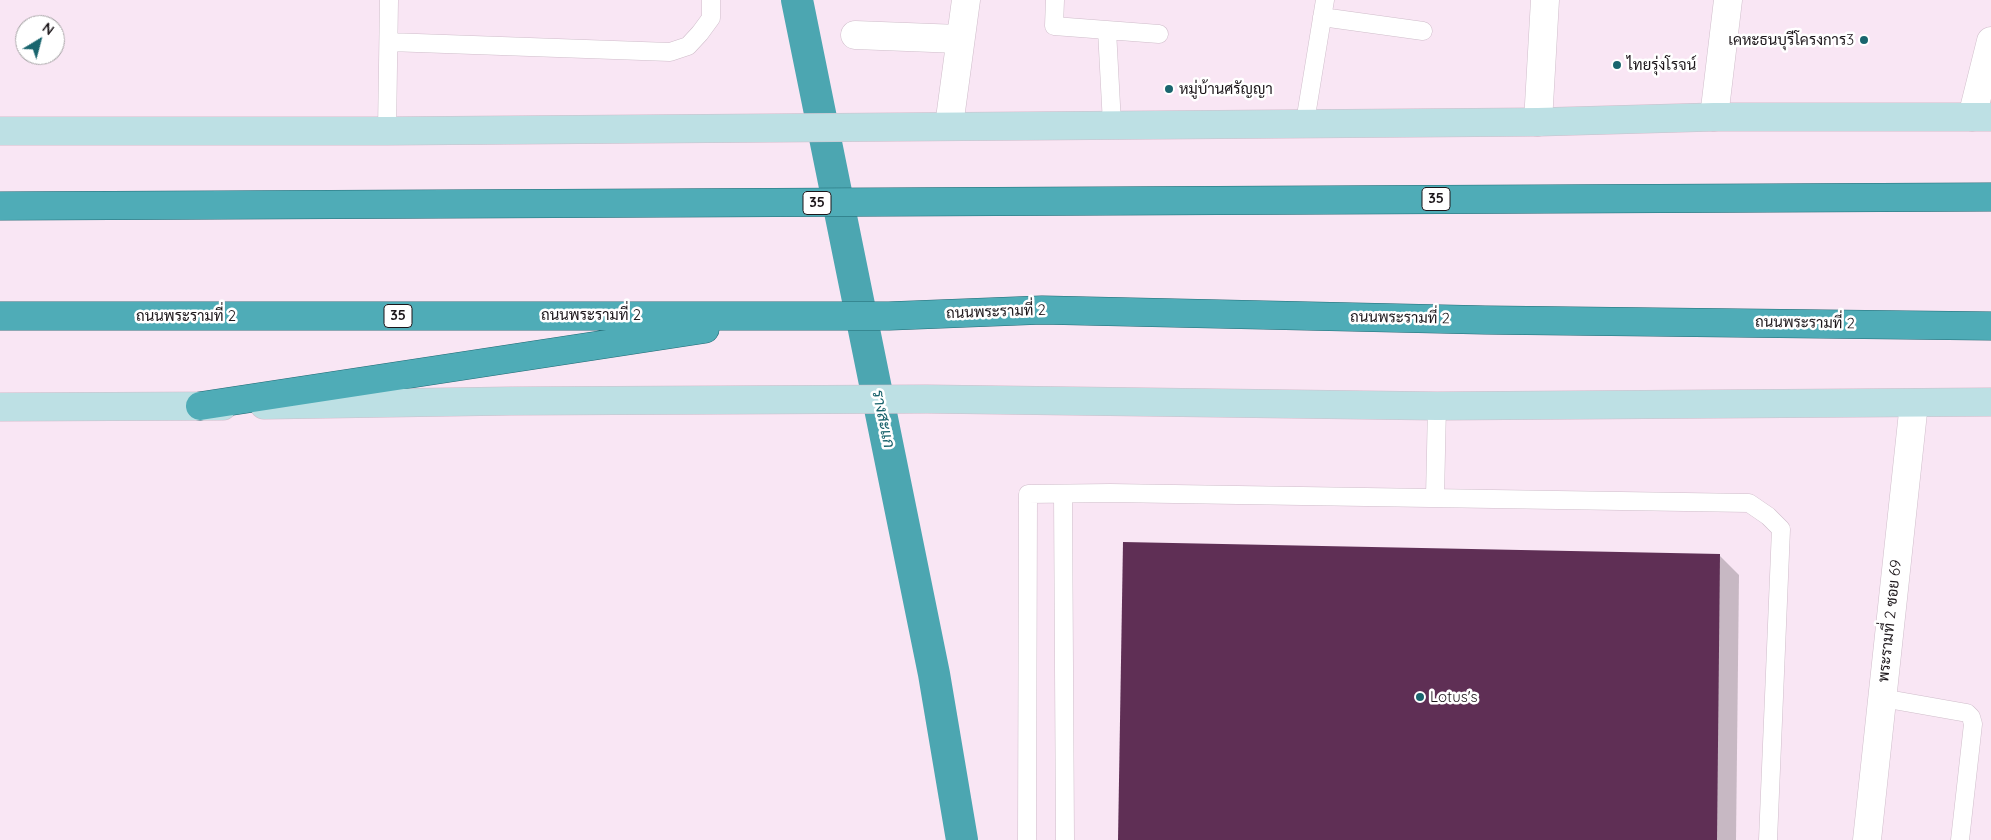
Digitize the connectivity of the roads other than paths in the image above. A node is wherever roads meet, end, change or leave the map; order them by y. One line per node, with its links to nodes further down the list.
1 (389, 0): 14 (lane)
2 (711, 0): 14 (lane)
3 (966, 0): 13 (street)
4 (1055, 0): 9 (lane)
5 (1325, 0): 8 (lane)
6 (1545, 0): 19 (street)
7 (1728, 0): 16 (street)
8 (1322, 17): 10 (lane); 18 (lane)
9 (1107, 30): 11 (lane); 20 (lane)
10 (1423, 31)
11 (1159, 34)
12 (855, 35): 13 (street)
13 (959, 39): 21 (street)
14 (389, 42): 23 (lane)
15 (1991, 42): 17 (street)
16 (1714, 117): 17 (main road); 19 (main road)
17 (1981, 117)
18 (1305, 122): 19 (main road); 20 (main road)
19 (1538, 122)
20 (1112, 124): 21 (main road)
21 (949, 126): 23 (main road)
22 (0, 131): 23 (main road)
23 (387, 131)
24 (1991, 197): 25 (highway, 35)
25 (0, 206)
26 (796, 315): 27 (highway, ถนนพระรามที่ 2 / 35); 28 (highway, ถนนพระรามที่ 2 / 35); 31 (highway)
27 (0, 316)
28 (1991, 326)
29 (1991, 402): 30 (main road)
30 (1914, 403): 32 (main road); 36 (street, พระรามที่ 2 ซอย 69)
31 (200, 406): 32 (main road); 33 (main road)
32 (1437, 406): 35 (lane)
33 (0, 407)
34 (1063, 494): 35 (lane); 37 (lane); 38 (lane)
35 (1435, 497): 39 (lane)
36 (1882, 698): 40 (street, พระรามที่ 2 ซอย 69); 41 (lane)
37 (1027, 840)
38 (1065, 840)
39 (1768, 840)
40 (1867, 840)
41 (1960, 840)

